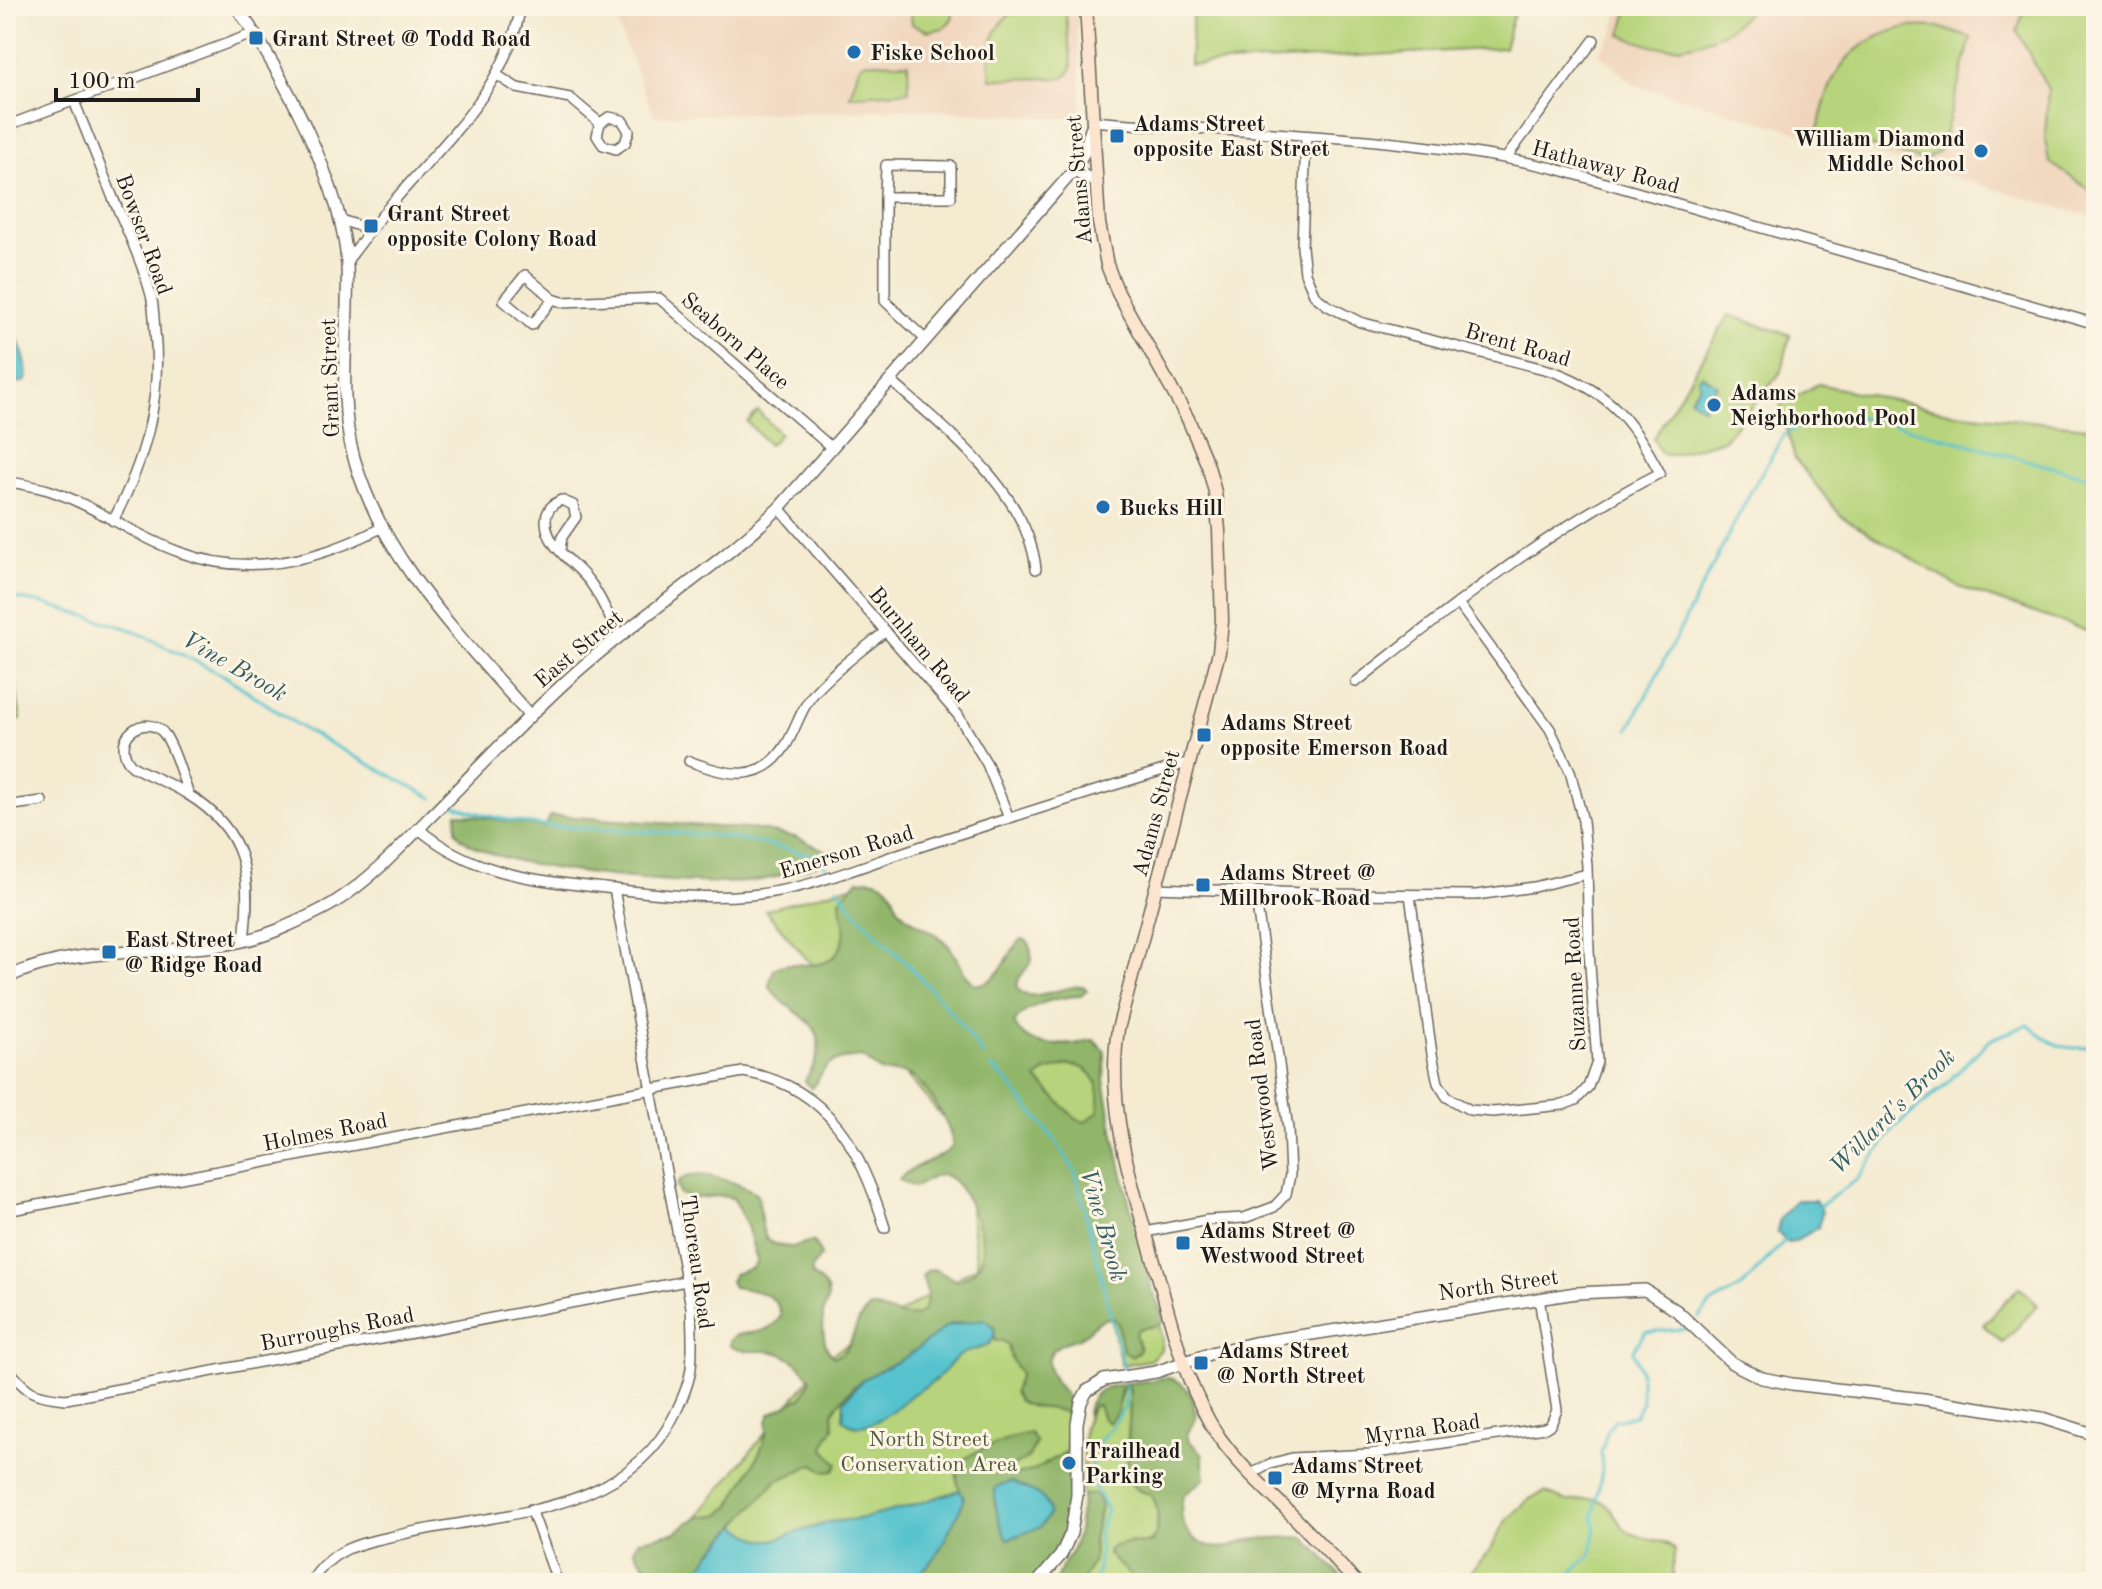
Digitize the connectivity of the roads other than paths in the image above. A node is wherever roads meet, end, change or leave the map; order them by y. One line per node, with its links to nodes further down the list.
1 (236, 6): 4 (street, Grant Street)
2 (521, 6): 6 (street)
3 (1086, 6): 8 (main road, Adams Street)
4 (255, 33): 7 (street); 16 (street, Grant Street)
5 (1594, 40): 12 (street)
6 (497, 75): 9 (street); 17 (street)
7 (74, 101): 10 (street); 26 (street, Bowser Road)
8 (1093, 121): 11 (street, Hathaway Road); 13 (street, East Street); 14 (main road, Adams Street)
9 (600, 123)
10 (6, 126)
11 (1306, 136): 12 (street, Hathaway Road); 30 (street, Brent Road)
12 (1506, 158): 20 (street, Hathaway Road)
13 (1074, 171): 14 (street); 21 (street, East Street)
14 (1097, 182): 36 (main road, Adams Street)
15 (885, 197): 15 (street); 21 (street)
16 (341, 220): 17 (street); 18 (street, Grant Street)
17 (371, 230): 18 (street)
18 (347, 261): 27 (street, Grant Street)
19 (553, 299): 19 (street); 23 (street, Seaborn Place)
20 (2096, 324)
21 (926, 340): 22 (street, East Street)
22 (891, 381): 23 (street, East Street); 29 (street)
23 (832, 448): 25 (street, East Street)
24 (6, 481): 26 (street)
25 (779, 508): 31 (street, Burnham Road); 32 (street, East Street)
26 (113, 521): 27 (street)
27 (383, 527): 34 (street, Grant Street)
28 (560, 550): 28 (street); 32 (street)
29 (1036, 569)
30 (1458, 603): 33 (street, Brent Road); 42 (street, Suzanne Road)
31 (886, 631): 35 (street); 40 (street, Burnham Road)
32 (620, 635): 34 (street, East Street)
33 (1356, 682)
34 (530, 716): 41 (street, East Street)
35 (689, 761)
36 (1190, 762): 40 (street, Emerson Road); 43 (main road, Adams Street)
37 (189, 794): 37 (street); 47 (street)
38 (42, 801): 39 (street)
39 (6, 806)
40 (1009, 818): 44 (street, Emerson Road)
41 (419, 829): 44 (street, Emerson Road); 47 (street, East Street)
42 (1587, 874): 46 (street); 46 (street, Suzanne Road)
43 (1155, 888): 45 (street); 52 (main road, Adams Street)
44 (614, 889): 49 (street, Thoreau Road)
45 (1255, 891): 46 (street); 52 (street, Westwood Road)
46 (1410, 895)
47 (244, 939): 48 (street, East Street)
48 (6, 978)
49 (651, 1089): 50 (street, Holmes Road); 51 (street, Holmes Road); 53 (street, Thoreau Road)
50 (6, 1211)
51 (885, 1228)
52 (1146, 1232): 55 (main road, Adams Street)
53 (686, 1281): 56 (street, Burroughs Road); 59 (street, Thoreau Road)
54 (1539, 1298): 55 (street, North Street); 57 (street, North Street); 58 (street, Myrna Road)
55 (1184, 1363): 58 (main road, Adams Street); 62 (street, North Street)
56 (6, 1366)
57 (2096, 1435)
58 (1251, 1474): 63 (main road, Adams Street)
59 (531, 1509): 60 (street, Thoreau Road); 61 (street)
60 (310, 1583)
61 (558, 1583)
62 (1037, 1583)
63 (1357, 1583)

